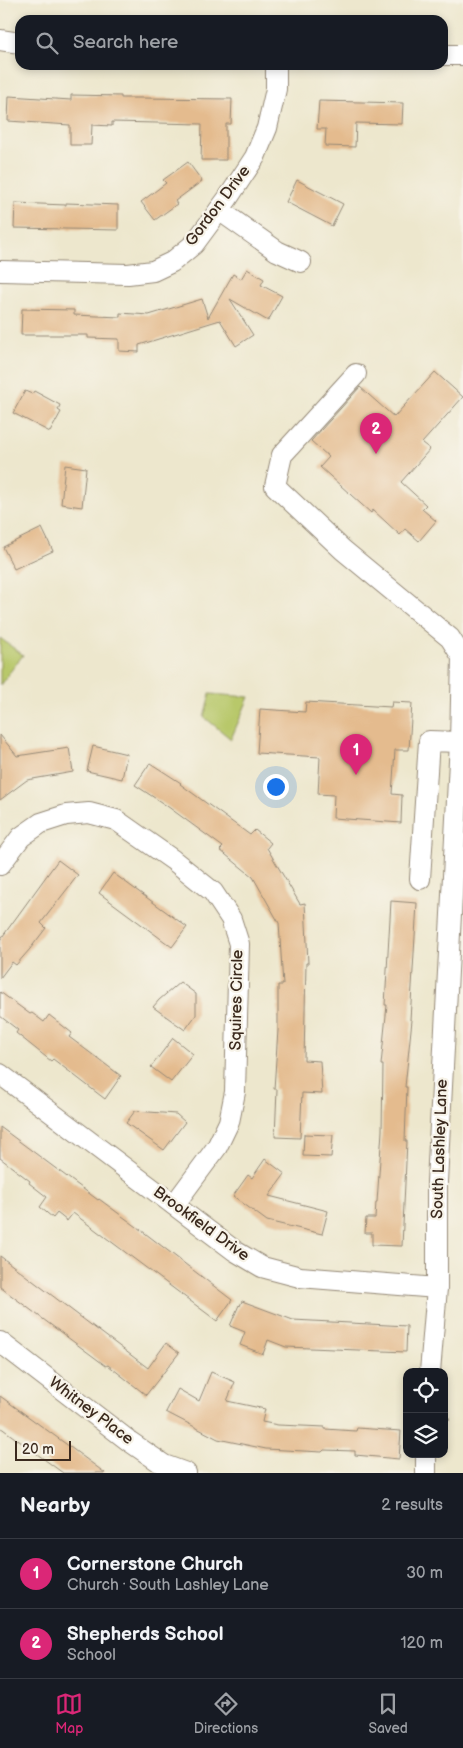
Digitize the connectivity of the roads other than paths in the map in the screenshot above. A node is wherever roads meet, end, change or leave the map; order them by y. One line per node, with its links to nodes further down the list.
1 (0, 40): 2 (street)
2 (15, 42)
3 (448, 55): 4 (street)
4 (463, 55)
5 (276, 70): 6 (street, Gordon Drive)
6 (219, 210): 7 (street); 8 (street, Gordon Drive)
7 (302, 262)
8 (0, 271)
9 (356, 374): 10 (street)
10 (462, 656): 11 (street, South Lashley Lane)
11 (460, 742): 13 (street); 16 (street, South Lashley Lane)
12 (0, 865): 15 (street, Squires Circle)
13 (420, 880)
14 (0, 1074): 15 (street, Brookfield Drive)
15 (174, 1205): 16 (street, Brookfield Drive)
16 (437, 1288): 18 (street, South Lashley Lane)
17 (0, 1342): 20 (street, Whitney Place)
18 (430, 1368)
19 (426, 1458): 21 (street)
20 (186, 1473)
21 (426, 1473)

